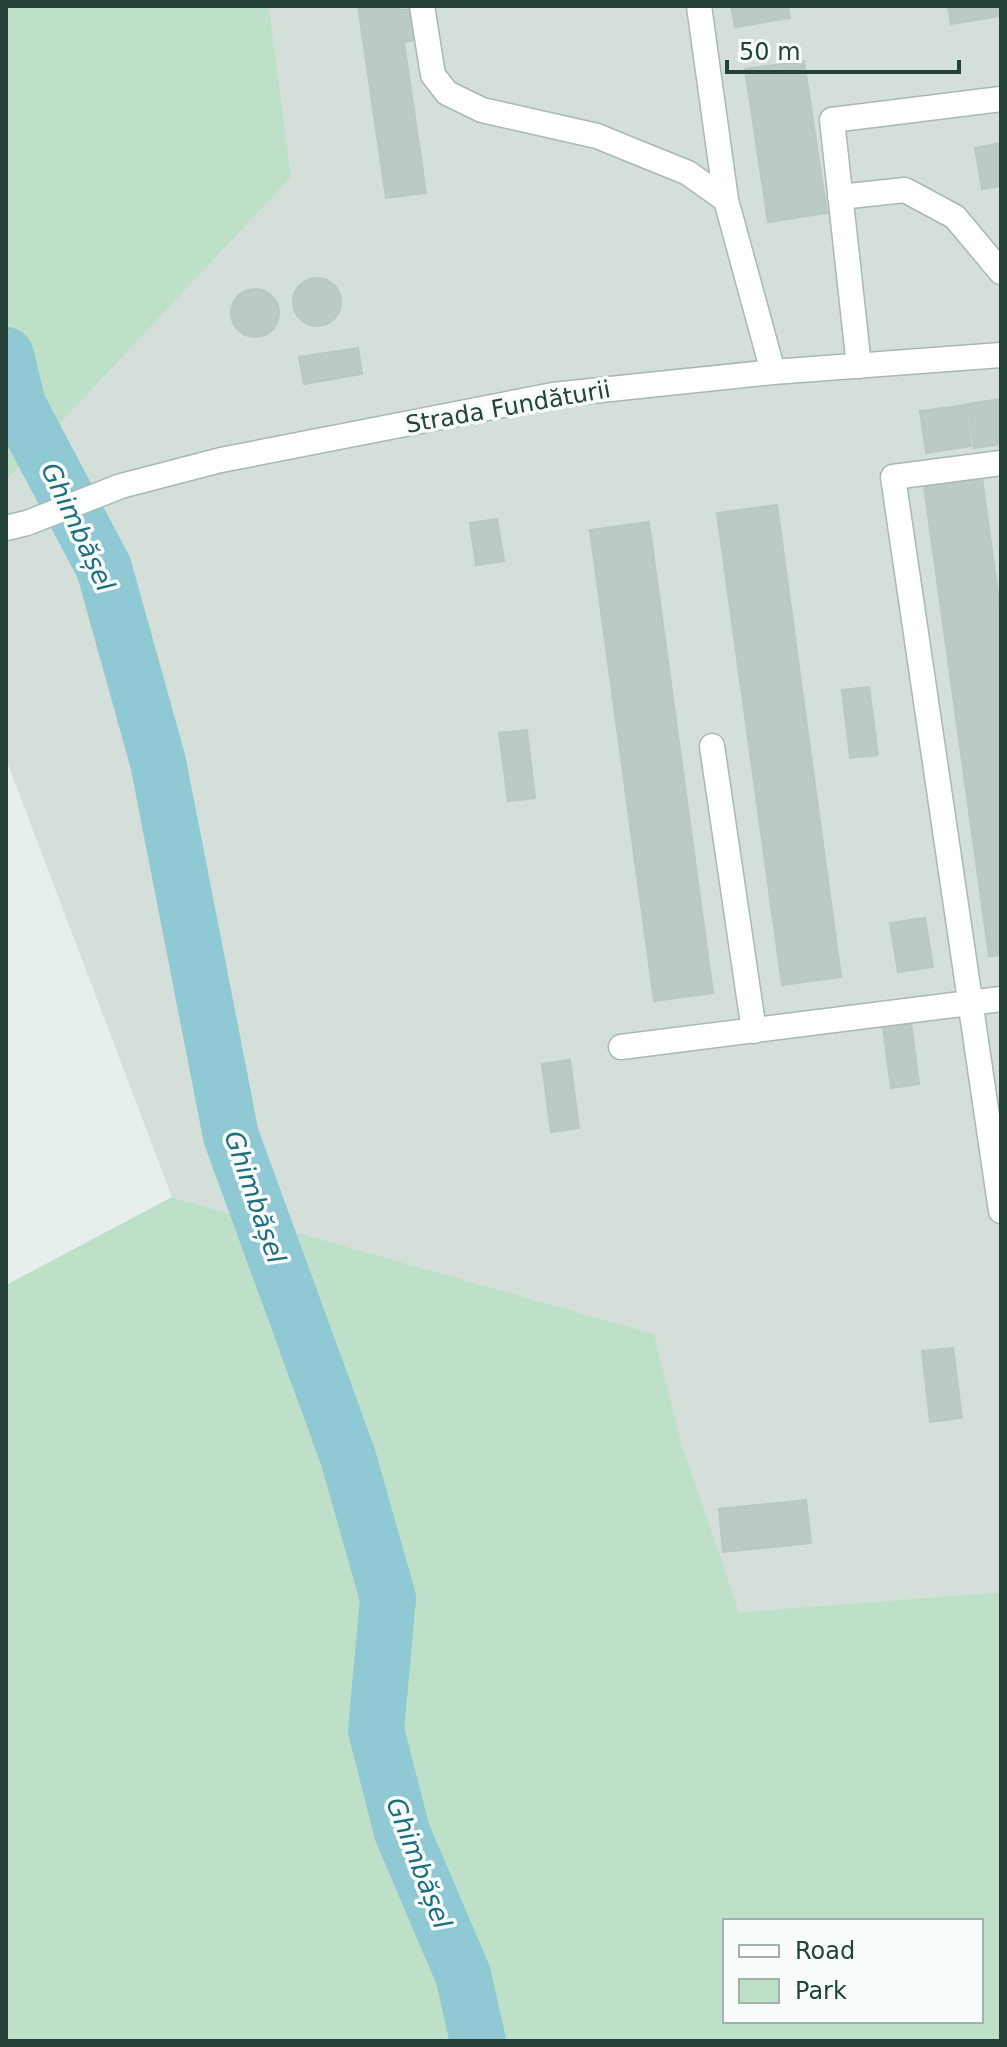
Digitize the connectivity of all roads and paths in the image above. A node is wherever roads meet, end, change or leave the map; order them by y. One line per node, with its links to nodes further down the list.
1 (422, 6): 5 (street)
2 (699, 6): 5 (street)
3 (1001, 99): 4 (street)
4 (840, 197): 6 (street); 8 (street)
5 (726, 200): 9 (street)
6 (1001, 272)
7 (1001, 355): 8 (street, Strada Fundăturii)
8 (859, 366): 9 (street, Strada Fundăturii)
9 (773, 372): 11 (street, Strada Fundăturii)
10 (1001, 463): 14 (street)
11 (17, 526)
12 (712, 746): 15 (street)
13 (1001, 999): 14 (street)
14 (971, 1003): 15 (street); 17 (street)
15 (754, 1031): 16 (street)
16 (621, 1047)
17 (1001, 1211)

